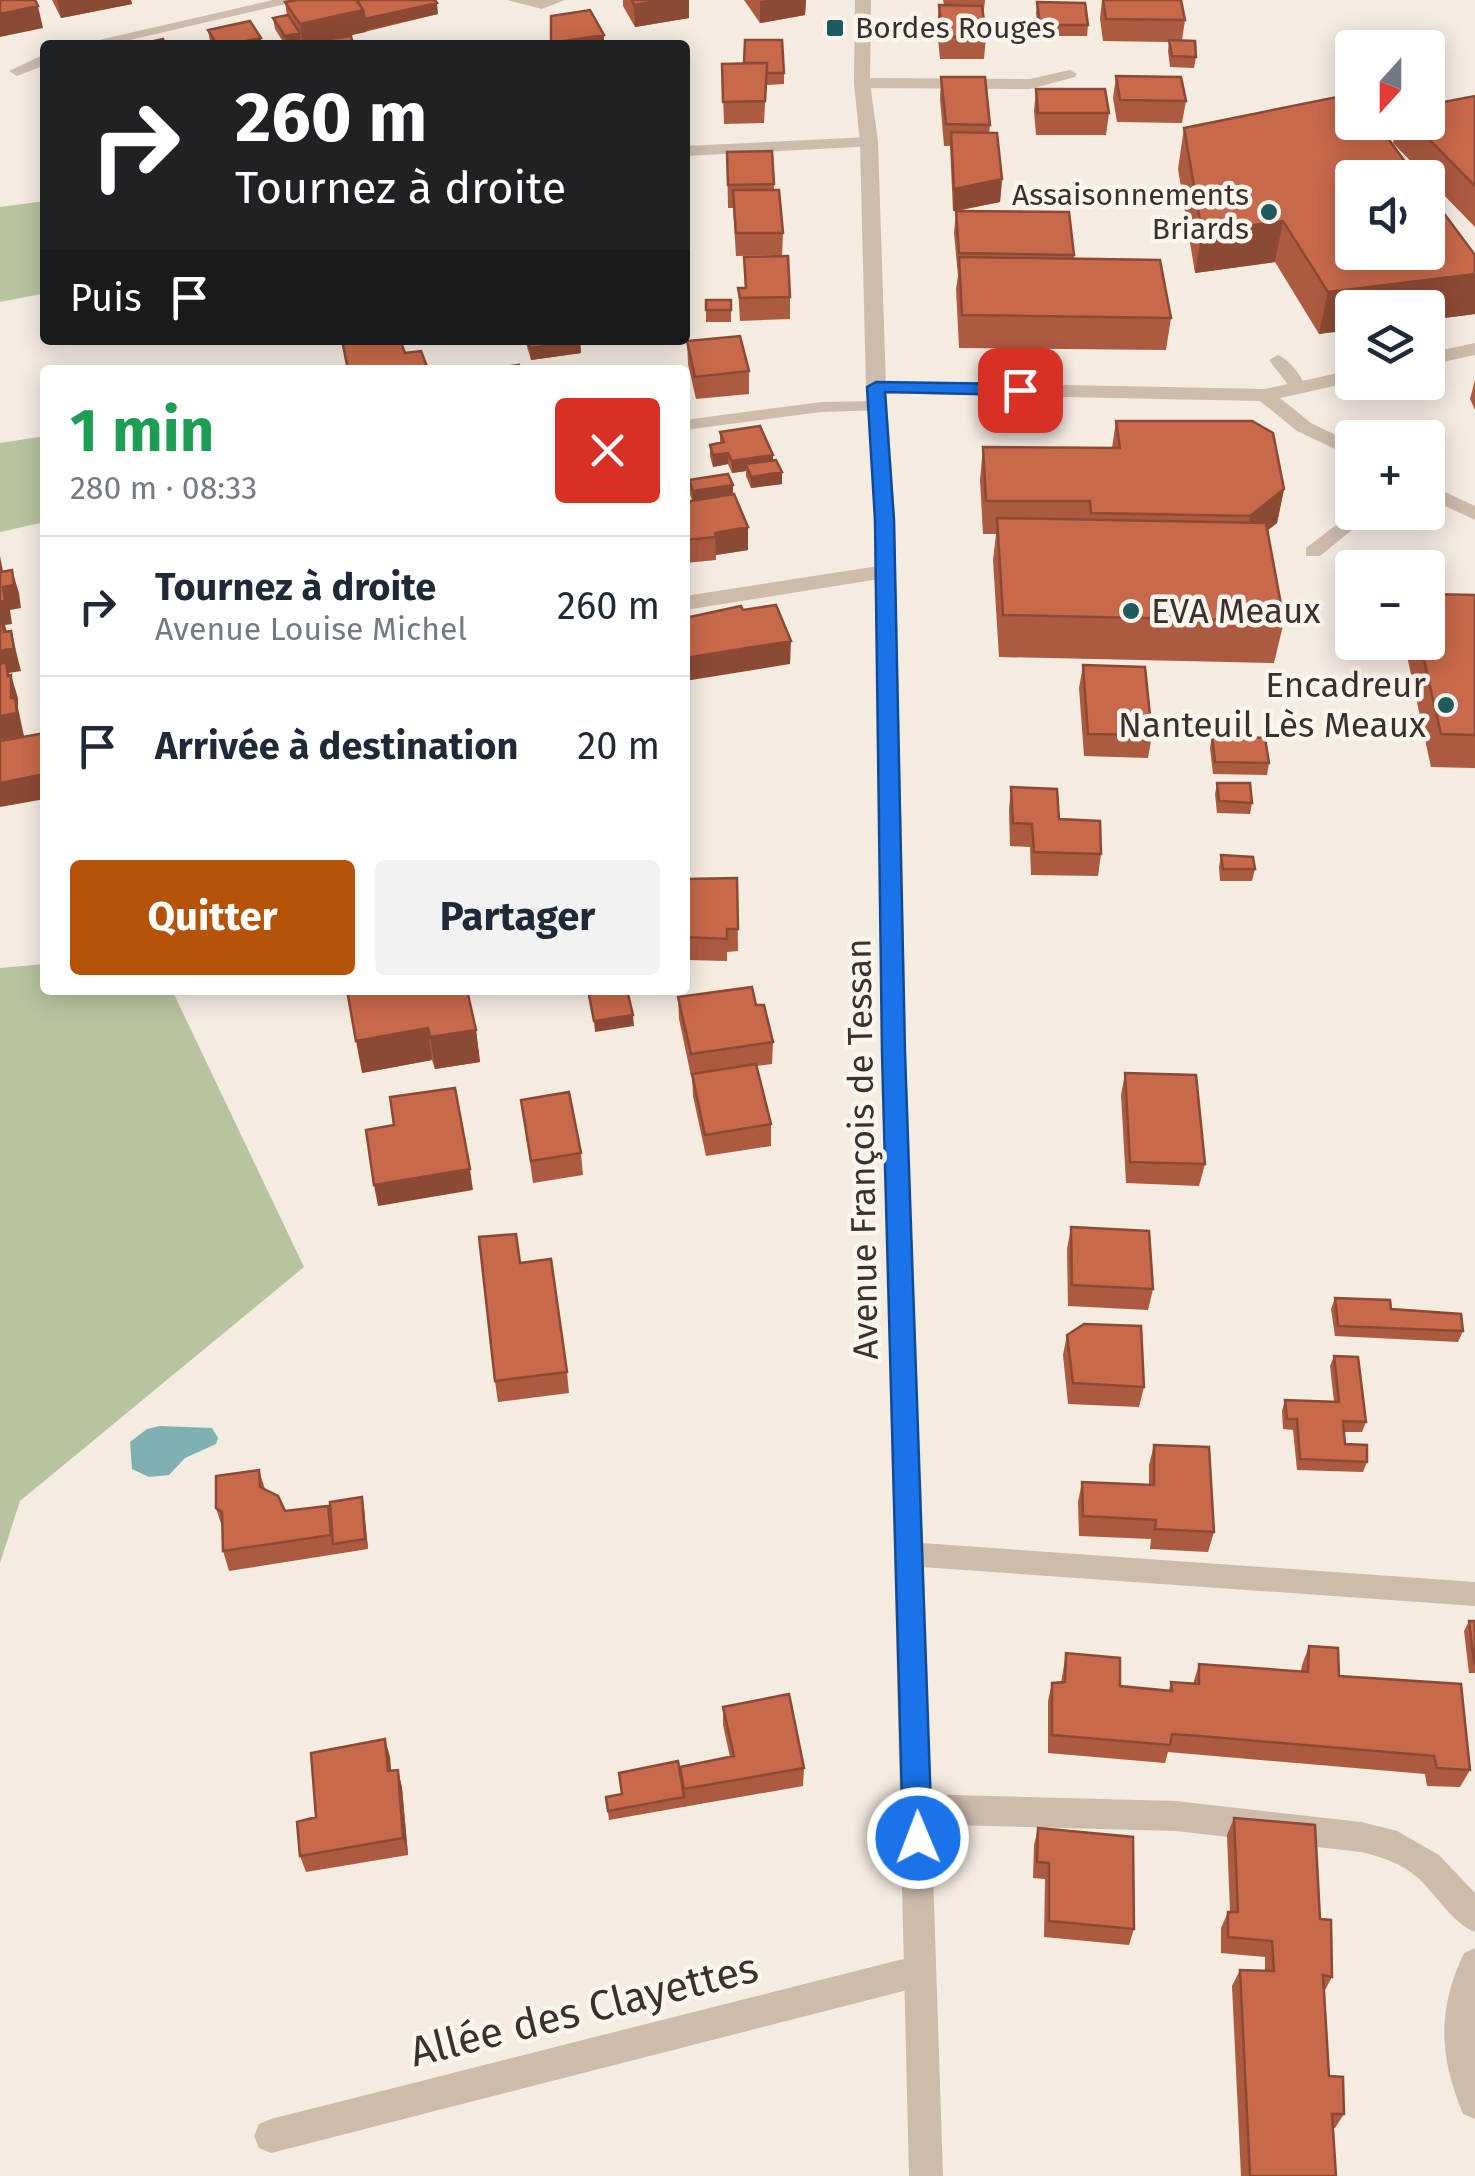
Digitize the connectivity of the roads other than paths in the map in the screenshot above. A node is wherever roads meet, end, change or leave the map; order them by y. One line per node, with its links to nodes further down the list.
1 (295, 0): 5 (street)
2 (515, 0): 3 (street)
3 (557, 0)
4 (862, 0): 9 (street, Avenue François de Tessan)
5 (108, 40)
6 (40, 60): 7 (street)
7 (17, 71)
8 (1070, 74): 9 (lane)
9 (862, 83): 10 (street, Avenue François de Tessan)
10 (869, 142): 11 (street); 18 (street, Avenue François de Tessan)
11 (690, 151)
12 (1475, 349): 13 (street)
13 (1445, 355)
14 (1278, 360): 16 (lane)
15 (1335, 380): 16 (street)
16 (1298, 388): 17 (street)
17 (1265, 395): 18 (street); 20 (street)
18 (876, 396): 19 (lane); 25 (street, Avenue François de Tessan)
19 (690, 424)
20 (1335, 443)
21 (1445, 499): 22 (street)
22 (1475, 514)
23 (1342, 530): 24 (lane)
24 (1313, 552)
25 (884, 572): 26 (street); 27 (street, Avenue François de Tessan)
26 (690, 602)
27 (906, 1554): 28 (lane); 29 (street, Avenue François de Tessan)
28 (1475, 1594)
29 (918, 1810): 30 (street); 32 (street, Avenue François de Tessan)
30 (1475, 1916)
31 (1475, 1964): 33 (street)
32 (919, 1970): 34 (street, Allée des Clayettes); 35 (street, Avenue François de Tessan)
33 (1475, 2102)
34 (271, 2136)
35 (926, 2176)

